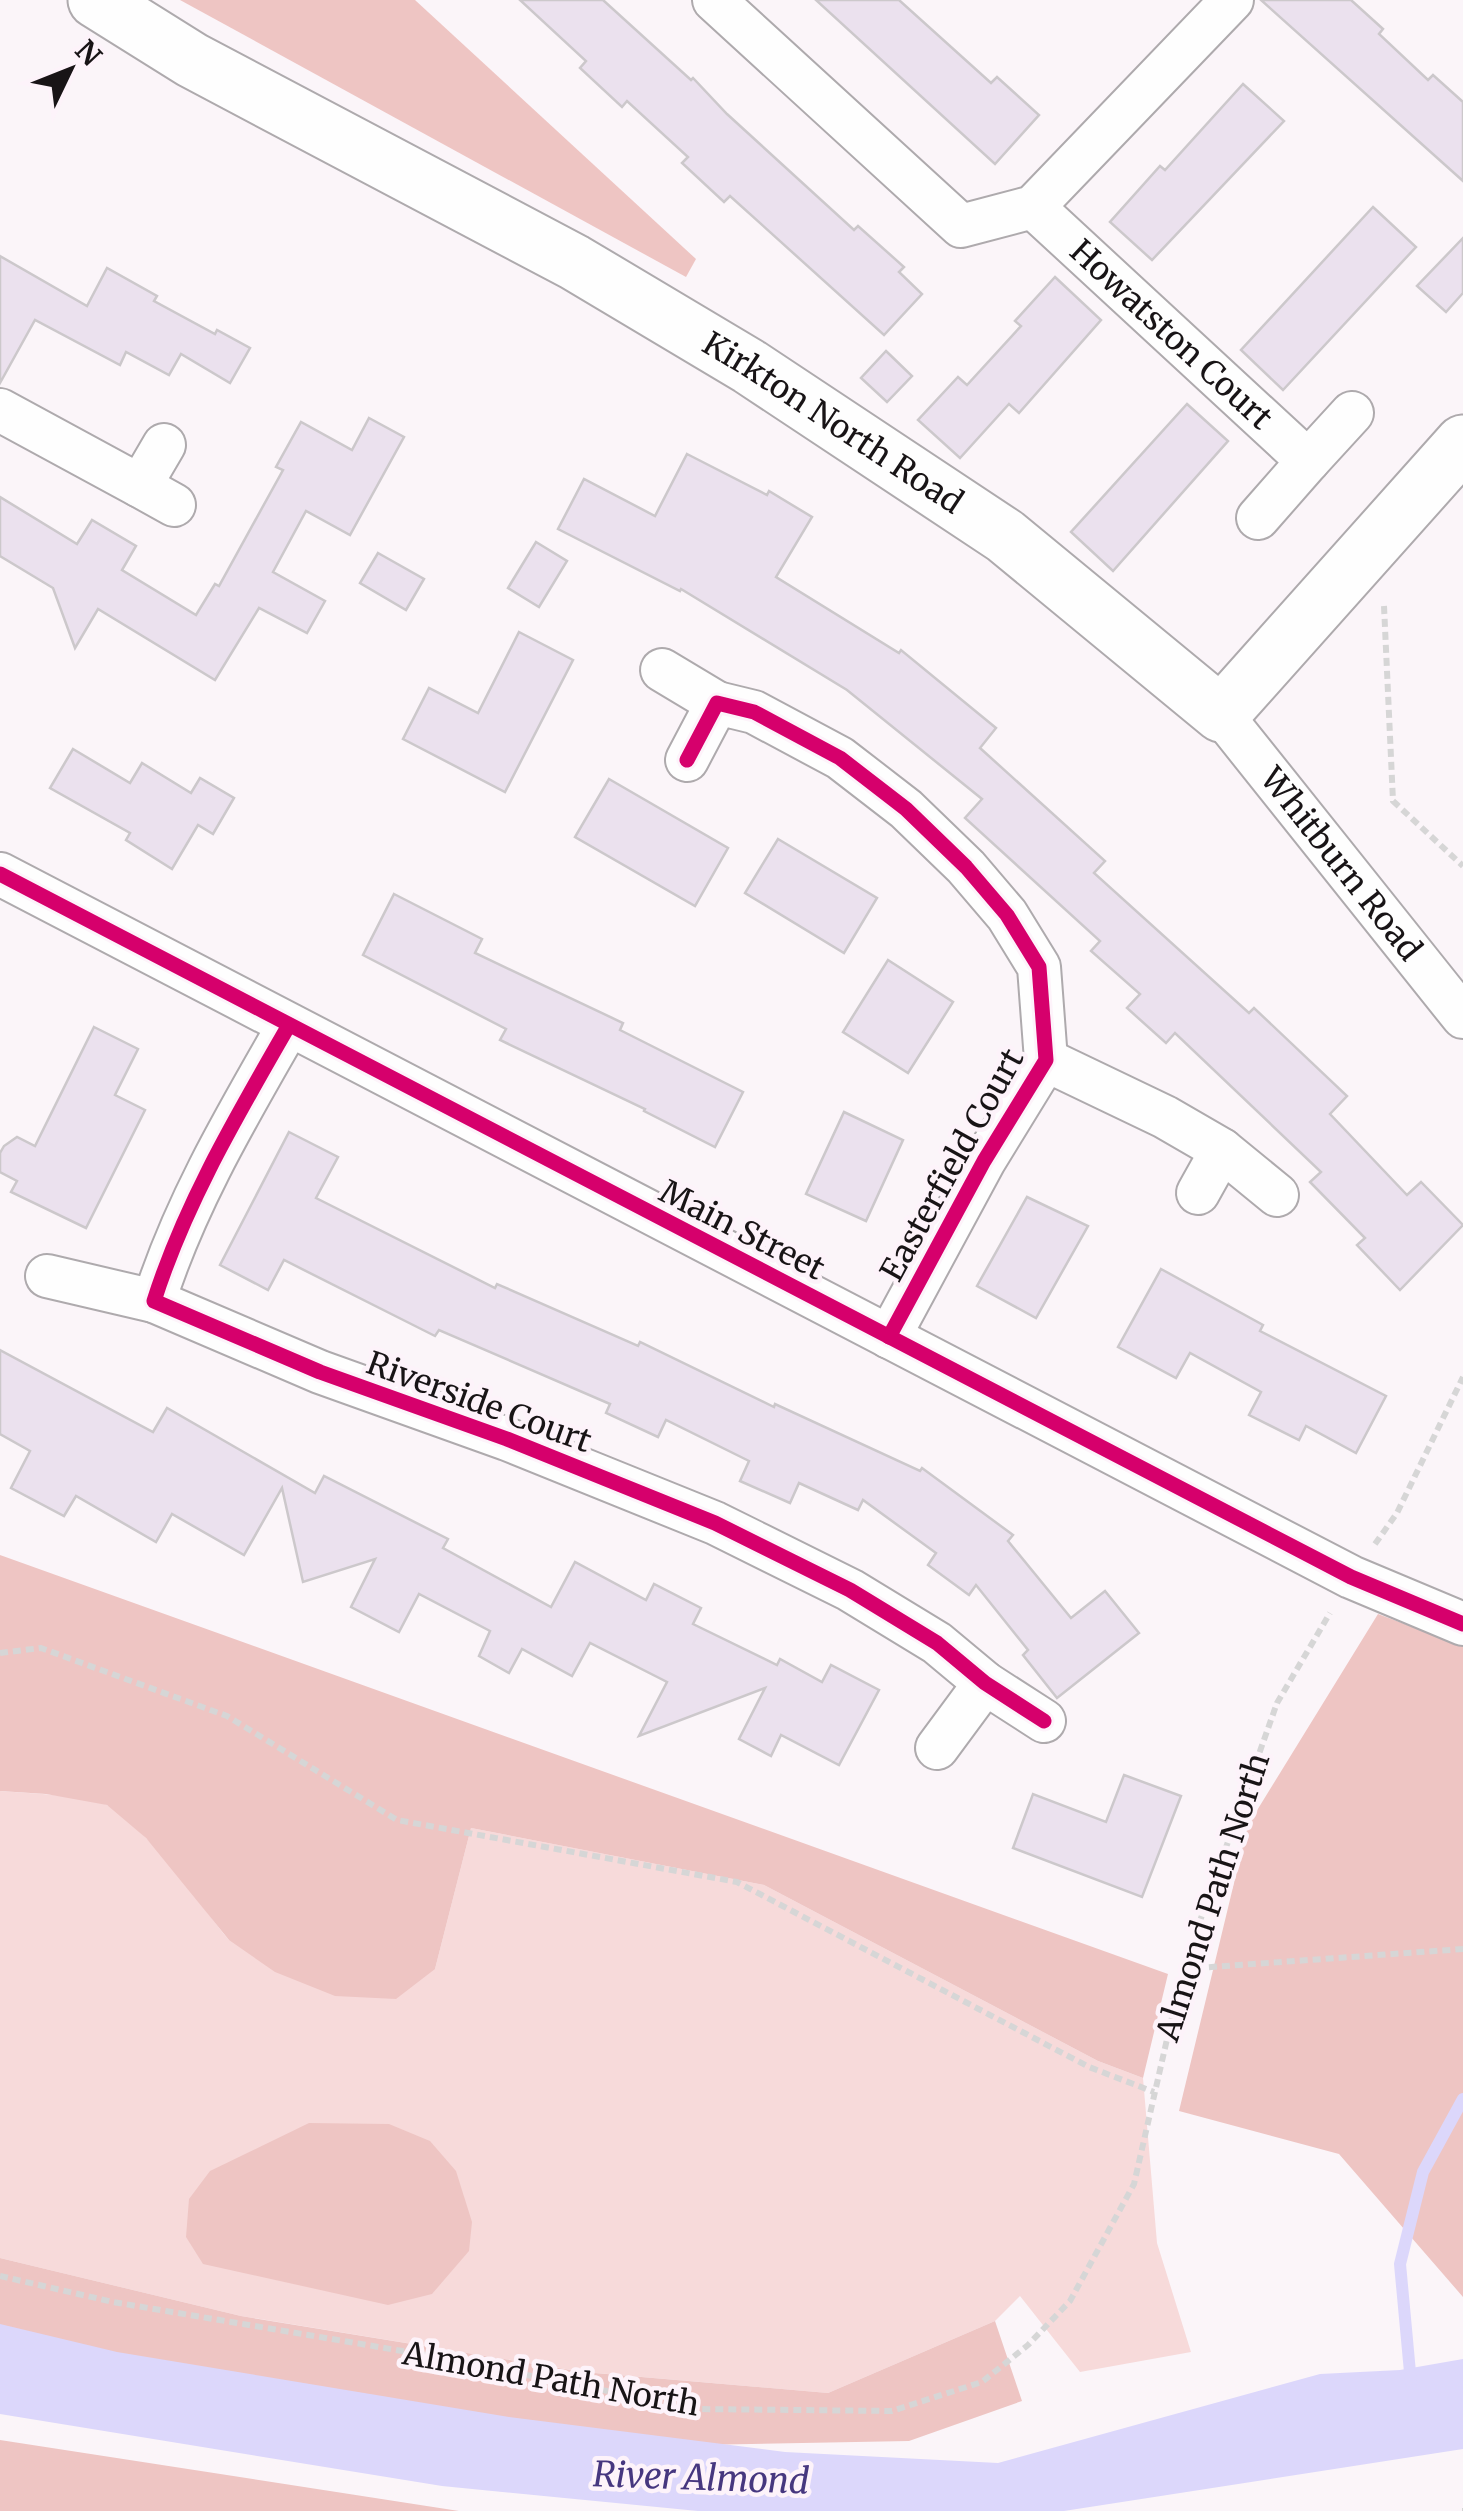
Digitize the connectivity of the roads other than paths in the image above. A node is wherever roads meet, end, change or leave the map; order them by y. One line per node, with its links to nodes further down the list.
1 (96, 0): 13 (main road, Kirkton North Road)
2 (714, 0): 4 (street)
3 (1232, 0): 4 (street)
4 (1033, 207): 9 (street, Howatston Court)
5 (0, 410): 8 (street)
6 (1352, 413): 9 (street)
7 (1463, 443): 13 (main road)
8 (164, 444)
9 (1308, 461): 10 (street)
10 (1258, 518)
11 (662, 670): 12 (street, Easterfield Court)
12 (718, 702): 14 (street); 18 (street, Easterfield Court)
13 (1220, 714): 16 (street, Whitburn Road)
14 (687, 760)
15 (0, 874): 17 (street, Main Street)
16 (1463, 1017)
17 (289, 1025): 23 (street); 24 (street, Main Street)
18 (1046, 1060): 19 (street, Easterfield Court); 24 (street, Easterfield Court)
19 (1222, 1150): 20 (street); 21 (street, Easterfield Court)
20 (1198, 1193)
21 (1277, 1194)
22 (46, 1276): 23 (street, Riverside Court)
23 (154, 1301): 26 (street, Riverside Court)
24 (888, 1337): 25 (street, Main Street)
25 (1463, 1624)
26 (984, 1683): 27 (street, Riverside Court); 28 (street)
27 (1044, 1721)
28 (937, 1748)

